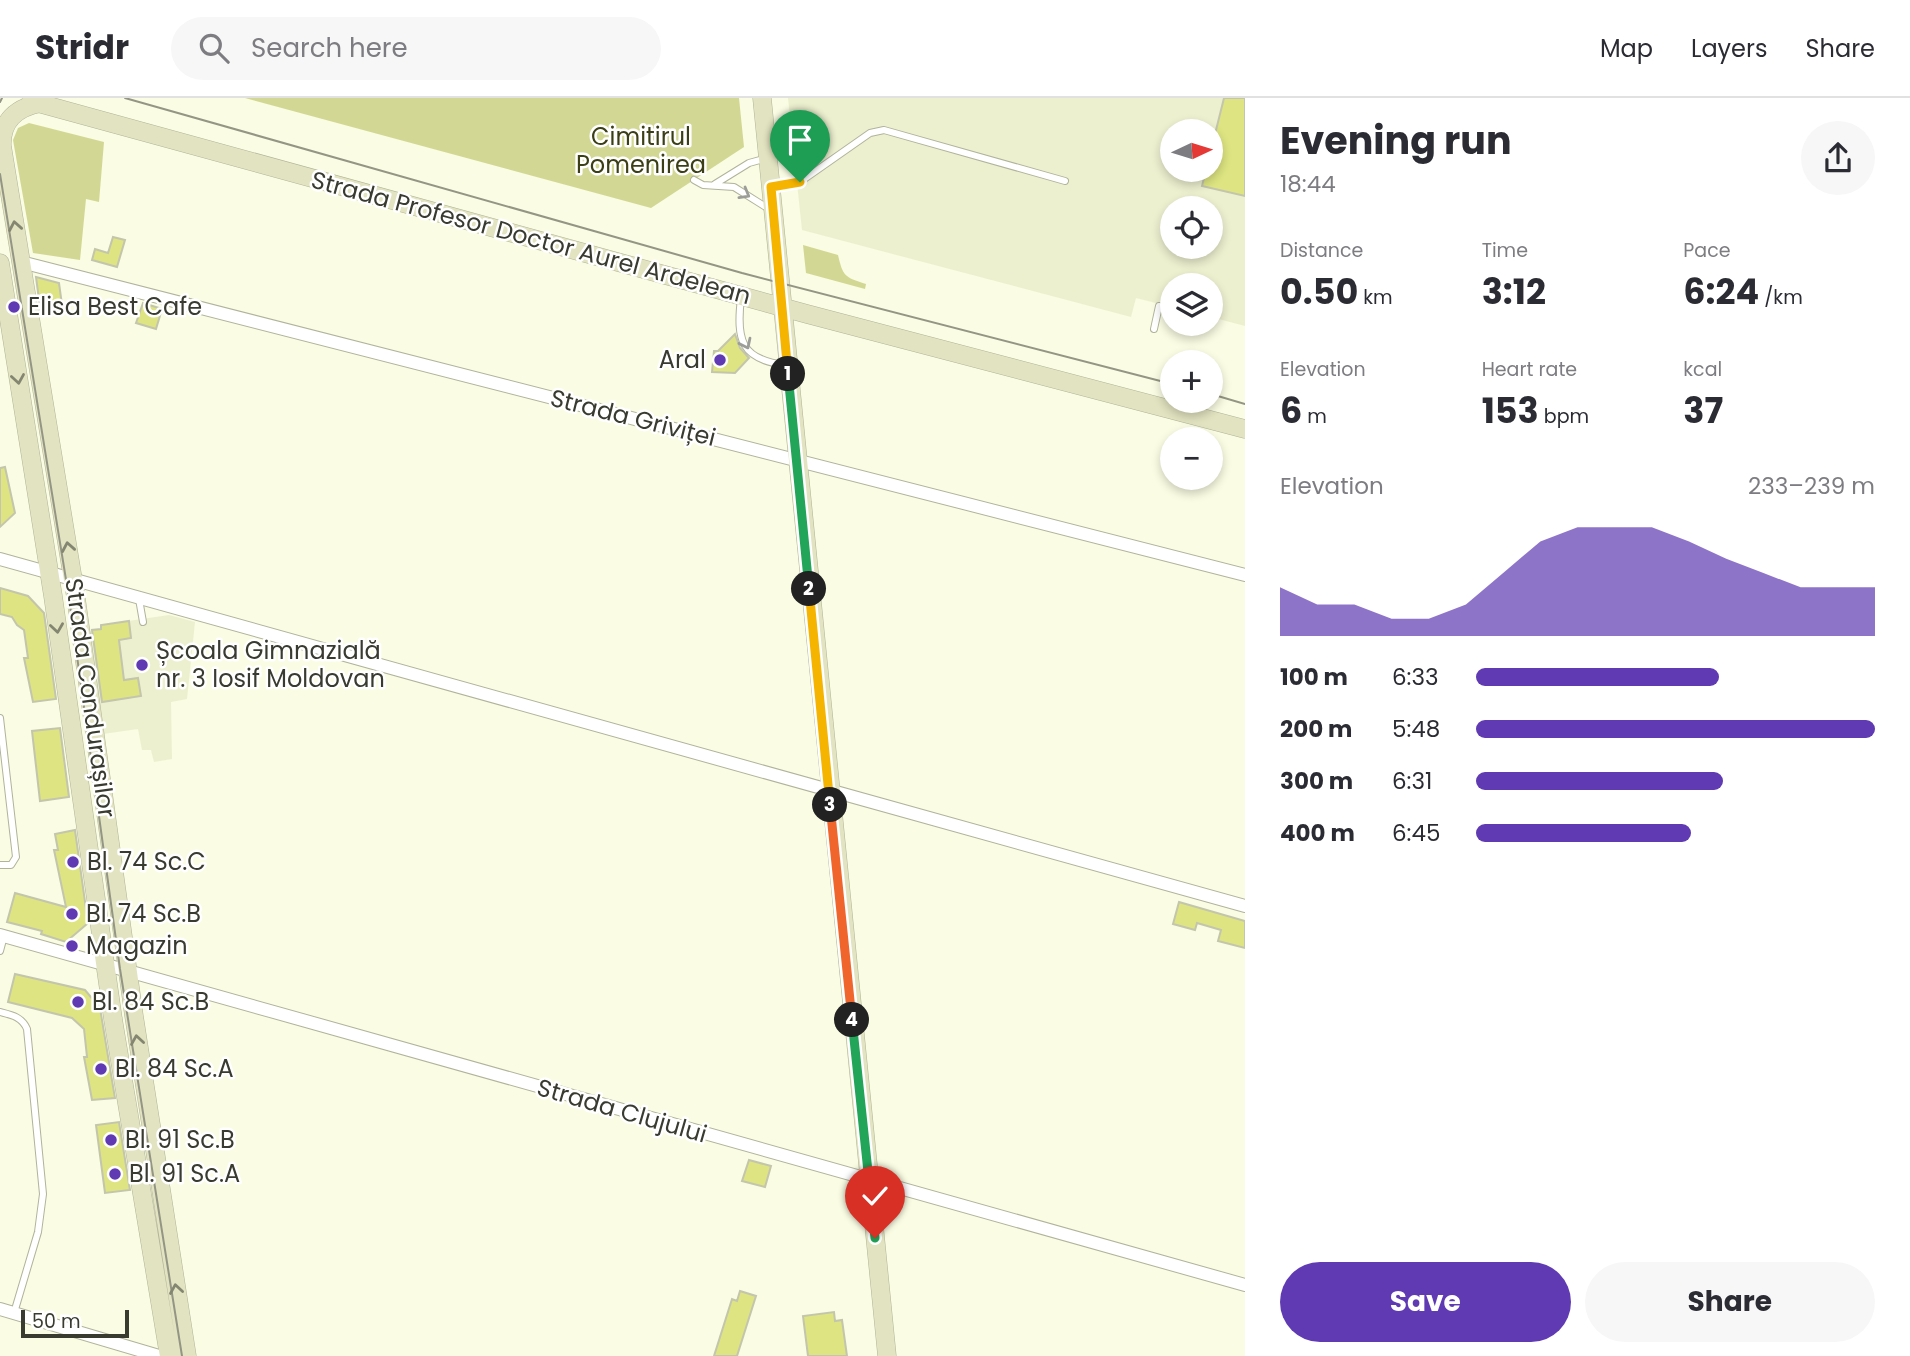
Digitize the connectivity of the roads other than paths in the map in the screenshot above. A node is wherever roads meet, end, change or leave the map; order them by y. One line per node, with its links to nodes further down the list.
1 (20, 98): 3 (main road, Strada Profesor Doctor Aurel Ardelean)
2 (762, 98): 4 (main road)
3 (40, 103): 10 (main road, Strada Condurașilor, one-way to 3); 12 (main road, Strada Profesor Doctor Aurel Ardelean)
4 (768, 158): 7 (lane); 8 (main road)
5 (694, 180): 7 (lane)
6 (1065, 181): 8 (lane)
7 (713, 185): 9 (lane, one-way to 9)
8 (771, 187): 9 (main road)
9 (774, 213): 14 (main road)
10 (21, 262): 18 (street, Strada Griviței); 22 (main road, Strada Condurașilor, one-way to 10)
11 (0, 263): 20 (main road, Strada Condurașilor, one-way to 20)
12 (741, 296): 14 (main road, Strada Profesor Doctor Aurel Ardelean); 16 (lane, one-way to 16)
13 (1159, 306): 15 (lane)
14 (782, 307): 16 (main road); 17 (main road, Strada Profesor Doctor Aurel Ardelean)
15 (1154, 329)
16 (787, 365): 18 (main road)
17 (1245, 429)
18 (796, 460): 21 (street, Strada Griviței); 26 (main road)
19 (0, 559): 20 (street)
20 (48, 573): 22 (street); 31 (main road, Strada Condurașilor, one-way to 31)
21 (1245, 575)
22 (74, 581): 23 (street); 32 (main road, Strada Condurașilor)
23 (139, 599): 24 (lane); 26 (street)
24 (143, 622)
25 (0, 718): 27 (lane)
26 (829, 788): 28 (street); 34 (main road)
27 (0, 864)
28 (1245, 906)
29 (2, 936): 30 (lane); 31 (street, Strada Clujului)
30 (0, 951)
31 (106, 965): 32 (street, Strada Clujului); 39 (main road, Strada Condurașilor)
32 (128, 971): 34 (street, Strada Clujului); 40 (main road, Strada Condurașilor, one-way to 32)
33 (0, 1012): 37 (lane)
34 (869, 1180): 35 (street, Strada Clujului); 41 (main road)
35 (1245, 1285)
36 (0, 1309): 37 (street)
37 (15, 1313): 38 (street)
38 (159, 1356)
39 (169, 1356)
40 (187, 1356)
41 (887, 1356)

